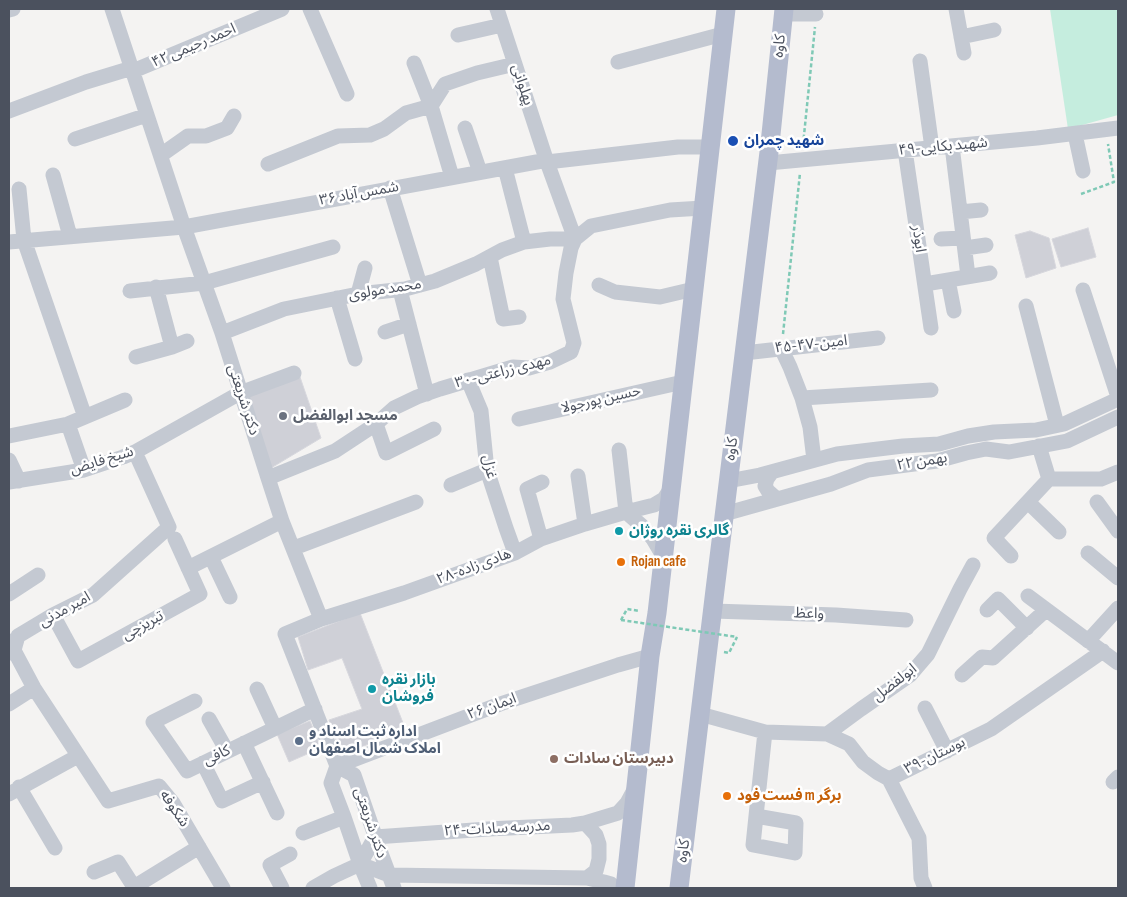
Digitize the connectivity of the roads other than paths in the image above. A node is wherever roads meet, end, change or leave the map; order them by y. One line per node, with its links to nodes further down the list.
1 (13, 9): 8 (street)
2 (112, 9): 21 (street, دکتر شریعتی)
3 (282, 9): 21 (street, ۴۲ احمد رحیمی)
4 (310, 9): 22 (street)
5 (497, 9): 11 (street, پهلوانی)
6 (726, 9): 13 (main road)
7 (956, 9): 15 (street)
8 (9, 10)
9 (784, 11): 10 (street); 37 (main road, کاوه)
10 (816, 14)
11 (502, 25): 14 (street); 20 (street, پهلوانی)
12 (994, 30): 15 (street)
13 (723, 34): 18 (street); 32 (main road)
14 (458, 35)
15 (961, 37): 16 (street)
16 (964, 53)
17 (920, 61): 33 (street)
18 (618, 62)
19 (414, 63): 23 (street)
20 (515, 64): 23 (street); 36 (street, پهلوانی)
21 (132, 70): 24 (street, ۴۲ احمد رحیمی); 25 (street, دکتر شریعتی)
22 (347, 94)
23 (431, 106): 38 (street); 43 (street)
24 (9, 111)
25 (147, 115): 30 (street); 35 (street, دکتر شریعتی)
26 (234, 116): 35 (street)
27 (465, 128): 41 (street)
28 (1112, 129): 29 (street, ۴۹-شهید بکایی)
29 (1075, 134): 31 (street, ۴۹-شهید بکایی); 40 (street)
30 (75, 139)
31 (952, 146): 33 (street, ۴۹-شهید بکایی); 48 (street)
32 (710, 147): 36 (street, شمس آباد ۳۶); 46 (main road)
33 (932, 148): 34 (street, ۴۹-شهید بکایی)
34 (905, 150): 37 (street, ۴۹-شهید بکایی); 65 (street, ابوذر)
35 (160, 155): 49 (street, دکتر شریعتی)
36 (547, 162): 39 (street, شمس آباد ۳۶); 51 (street, پهلوانی)
37 (768, 163): 86 (main road, کاوه)
38 (268, 164)
39 (505, 168): 41 (street, شمس آباد ۳۶); 55 (street)
40 (1083, 171)
41 (480, 172): 43 (street, شمس آباد ۳۶)
42 (53, 175): 50 (street)
43 (452, 177): 44 (street, شمس آباد ۳۶)
44 (390, 188): 49 (street, شمس آباد ۳۶); 67 (street)
45 (19, 189): 53 (street)
46 (703, 208): 51 (street); 69 (main road)
47 (981, 210): 48 (street)
48 (960, 212): 56 (street)
49 (184, 227): 50 (street, شمس آباد ۳۶); 64 (street, دکتر شریعتی)
50 (70, 236): 53 (street, شمس آباد ۳۶)
51 (575, 239): 55 (street, محمد مولوی); 90 (street, ۳۰-مهدی زراعتی)
52 (941, 239): 56 (street)
53 (24, 240): 54 (street, شمس آباد ۳۶); 98 (street)
54 (9, 242)
55 (524, 242): 59 (street, محمد مولوی)
56 (964, 243): 57 (street); 62 (street)
57 (986, 245)
58 (333, 247): 64 (street)
59 (490, 256): 67 (street, محمد مولوی); 77 (street)
60 (365, 268): 73 (street)
61 (990, 273): 62 (street)
62 (968, 276): 63 (street)
63 (948, 280): 65 (street); 76 (street)
64 (204, 283): 68 (street); 81 (street, دکتر شریعتی)
65 (925, 284): 79 (street, ابوذر)
66 (599, 285): 69 (street)
67 (420, 286): 71 (street, محمد مولوی)
68 (156, 287): 70 (street); 84 (street)
69 (694, 289): 91 (main road)
70 (130, 290)
71 (400, 290): 73 (street, محمد مولوی); 78 (street)
72 (1083, 290): 96 (street)
73 (358, 294): 74 (street, محمد مولوی)
74 (337, 298): 81 (street, محمد مولوی); 88 (street)
75 (1026, 306): 103 (street)
76 (954, 311)
77 (519, 317)
78 (409, 324): 80 (street); 94 (street)
79 (931, 328)
80 (385, 332)
81 (222, 333): 93 (street, دکتر شریعتی)
82 (878, 338): 85 (street, ۴۵-۴۷-امین)
83 (187, 341): 84 (street)
84 (172, 347): 87 (street)
85 (781, 348): 86 (street, ۴۵-۴۷-امین); 95 (street)
86 (744, 353): 118 (main road, کاوه)
87 (136, 356)
88 (355, 359)
89 (294, 373): 93 (street, شیخ فایض)
90 (468, 380): 94 (street, ۳۰-مهدی زراعتی); 112 (street, غزل)
91 (683, 382): 100 (street, حسین پورجولا); 122 (main road)
92 (931, 390): 95 (street)
93 (240, 393): 108 (street, شیخ فایض); 116 (street, دکتر شریعتی)
94 (427, 394): 102 (street, ۳۰-مهدی زراعتی)
95 (802, 398): 110 (street)
96 (1118, 398): 103 (street, ۲۲ بهمن)
97 (125, 400): 98 (street)
98 (85, 417): 101 (street)
99 (1118, 417): 106 (street, ۲۲ بهمن)
100 (519, 419)
101 (68, 424): 105 (street); 111 (street)
102 (376, 424): 104 (street); 116 (street, ۳۰-مهدی زراعتی)
103 (1057, 425): 110 (street, ۲۲ بهمن)
104 (434, 429)
105 (9, 436)
106 (1039, 446): 117 (street); 123 (street, ۲۲ بهمن)
107 (619, 450): 127 (street)
108 (135, 452): 111 (street, شیخ فایض); 133 (street, تبریزچی)
109 (9, 460): 119 (street)
110 (814, 460): 113 (street, ۲۲ بهمن)
111 (84, 470): 119 (street, شیخ فایض)
112 (487, 470): 121 (street); 136 (street, غزل)
113 (772, 472): 118 (street, ۲۲ بهمن); 123 (street)
114 (1118, 472): 117 (street)
115 (578, 476): 130 (street)
116 (268, 478): 129 (street, دکتر شریعتی)
117 (1049, 480): 125 (street)
118 (728, 481): 128 (main road, کاوه)
119 (14, 482)
120 (542, 482): 134 (street)
121 (451, 486)
122 (671, 488): 127 (street, ۲۸-هادی زاده); 138 (main road)
123 (777, 500): 128 (street, ۲۲ بهمن)
124 (416, 502): 135 (street)
125 (1028, 502): 132 (street); 139 (street)
126 (1097, 502): 131 (street)
127 (626, 512): 130 (street, ۲۸-هادی زاده); 138 (street)
128 (724, 514): 151 (main road, کاوه)
129 (282, 521): 135 (street, دکتر شریعتی); 140 (street)
130 (585, 524): 134 (street, ۲۸-هادی زاده)
131 (1118, 531)
132 (1059, 532)
133 (172, 533): 142 (street, تبریزچی); 152 (street, امیر مدنی)
134 (541, 539): 136 (street, ۲۸-هادی زاده)
135 (294, 548): 153 (street, دکتر شریعتی)
136 (516, 553): 153 (street, ۲۸-هادی زاده)
137 (1088, 554): 144 (street)
138 (663, 556): 159 (main road)
139 (1011, 556)
140 (211, 557): 142 (street); 147 (street)
141 (973, 564): 172 (street, ابولفضل)
142 (188, 568): 152 (street, تبریزچی)
143 (38, 575): 145 (street)
144 (1118, 578)
145 (9, 594)
146 (1028, 596): 150 (street)
147 (230, 597)
148 (1118, 608): 156 (street)
149 (987, 610): 155 (street)
150 (1046, 610): 155 (street); 156 (street)
151 (712, 611): 154 (street, واعظ); 168 (main road, کاوه)
152 (53, 615): 157 (street, امیر مدنی)
153 (321, 619): 167 (street, دکتر شریعتی)
154 (906, 620)
155 (1027, 628): 161 (street)
156 (1088, 641): 158 (street)
157 (10, 648): 162 (street)
158 (1104, 651): 160 (street); 175 (street, ۳۹-بوستان)
159 (650, 656): 178 (street, ۲۶ ایمان); 181 (main road)
160 (1118, 662)
161 (962, 675)
162 (34, 688): 165 (street); 176 (street)
163 (257, 689): 170 (street)
164 (195, 701): 177 (street, کافی)
165 (9, 704)
166 (925, 708): 175 (street)
167 (315, 709): 170 (street, کافی); 178 (street, دکتر شریعتی)
168 (700, 714): 171 (street, ۳۹-بوستان); 202 (main road, کاوه)
169 (208, 719): 174 (street)
170 (275, 728): 173 (street, کافی)
171 (765, 732): 172 (street, ۳۹-بوستان); 184 (street)
172 (827, 734): 179 (street, ۳۹-بوستان)
173 (244, 743): 174 (street, کافی); 180 (street)
174 (227, 751): 177 (street, کافی)
175 (947, 751): 179 (street, ۳۹-بوستان)
176 (78, 756): 182 (street); 189 (street, شکوفه)
177 (203, 763): 180 (street)
178 (337, 766): 185 (street, دکتر شریعتی); 188 (street, دکتر شریعتی)
179 (890, 779): 203 (street)
180 (262, 782): 183 (street)
181 (635, 788): 186 (street, ۲۴-مدرسه سادات); 201 (main road)
182 (14, 790): 190 (street)
183 (276, 812)
184 (756, 816): 184 (street)
185 (344, 817): 187 (street); 192 (street, دکتر شریعتی)
186 (585, 823): 188 (street, ۲۴-مدرسه سادات); 195 (street)
187 (303, 834)
188 (375, 837): 192 (street); 194 (street, دکتر شریعتی)
189 (199, 847): 193 (street); 196 (street, شکوفه)
190 (55, 848)
191 (290, 854): 197 (street)
192 (360, 864): 194 (street); 198 (street); 199 (street, دکتر شریعتی)
193 (94, 872)
194 (391, 881): 195 (street)
195 (589, 882): 200 (street)
196 (223, 888)
197 (282, 888)
198 (313, 888)
199 (370, 888)
200 (616, 888)
201 (625, 888)
202 (679, 888)
203 (925, 888)

